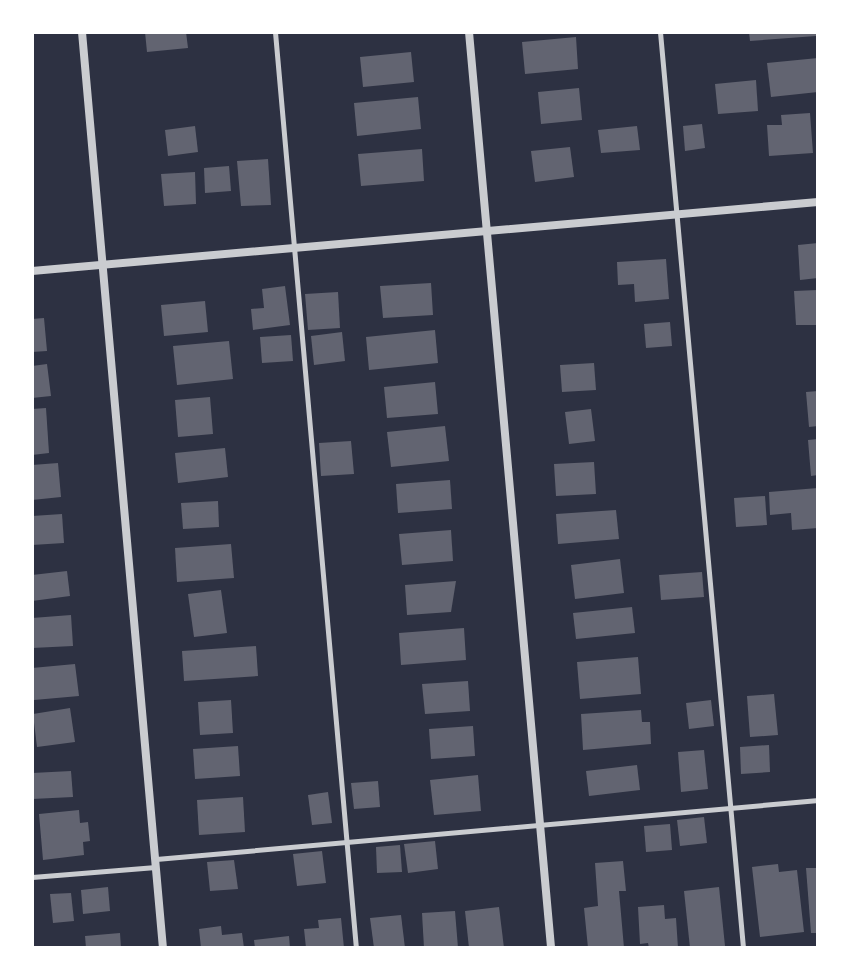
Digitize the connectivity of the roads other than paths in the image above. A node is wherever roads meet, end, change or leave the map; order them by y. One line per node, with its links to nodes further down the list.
1 (82, 32): 9 (street)
2 (275, 32): 8 (lane)
3 (469, 32): 7 (street)
4 (660, 32): 6 (lane)
5 (818, 202): 6 (street)
6 (676, 215): 7 (street); 12 (lane)
7 (489, 231): 8 (street); 13 (street)
8 (295, 248): 9 (street); 14 (lane)
9 (103, 265): 10 (street); 15 (street)
10 (32, 271)
11 (818, 800): 12 (lane)
12 (730, 808): 13 (lane); 20 (lane)
13 (540, 826): 14 (lane); 19 (street)
14 (349, 845): 15 (lane); 18 (lane)
15 (156, 863): 16 (lane); 17 (street)
16 (32, 877)
17 (163, 948)
18 (356, 948)
19 (551, 948)
20 (743, 948)

